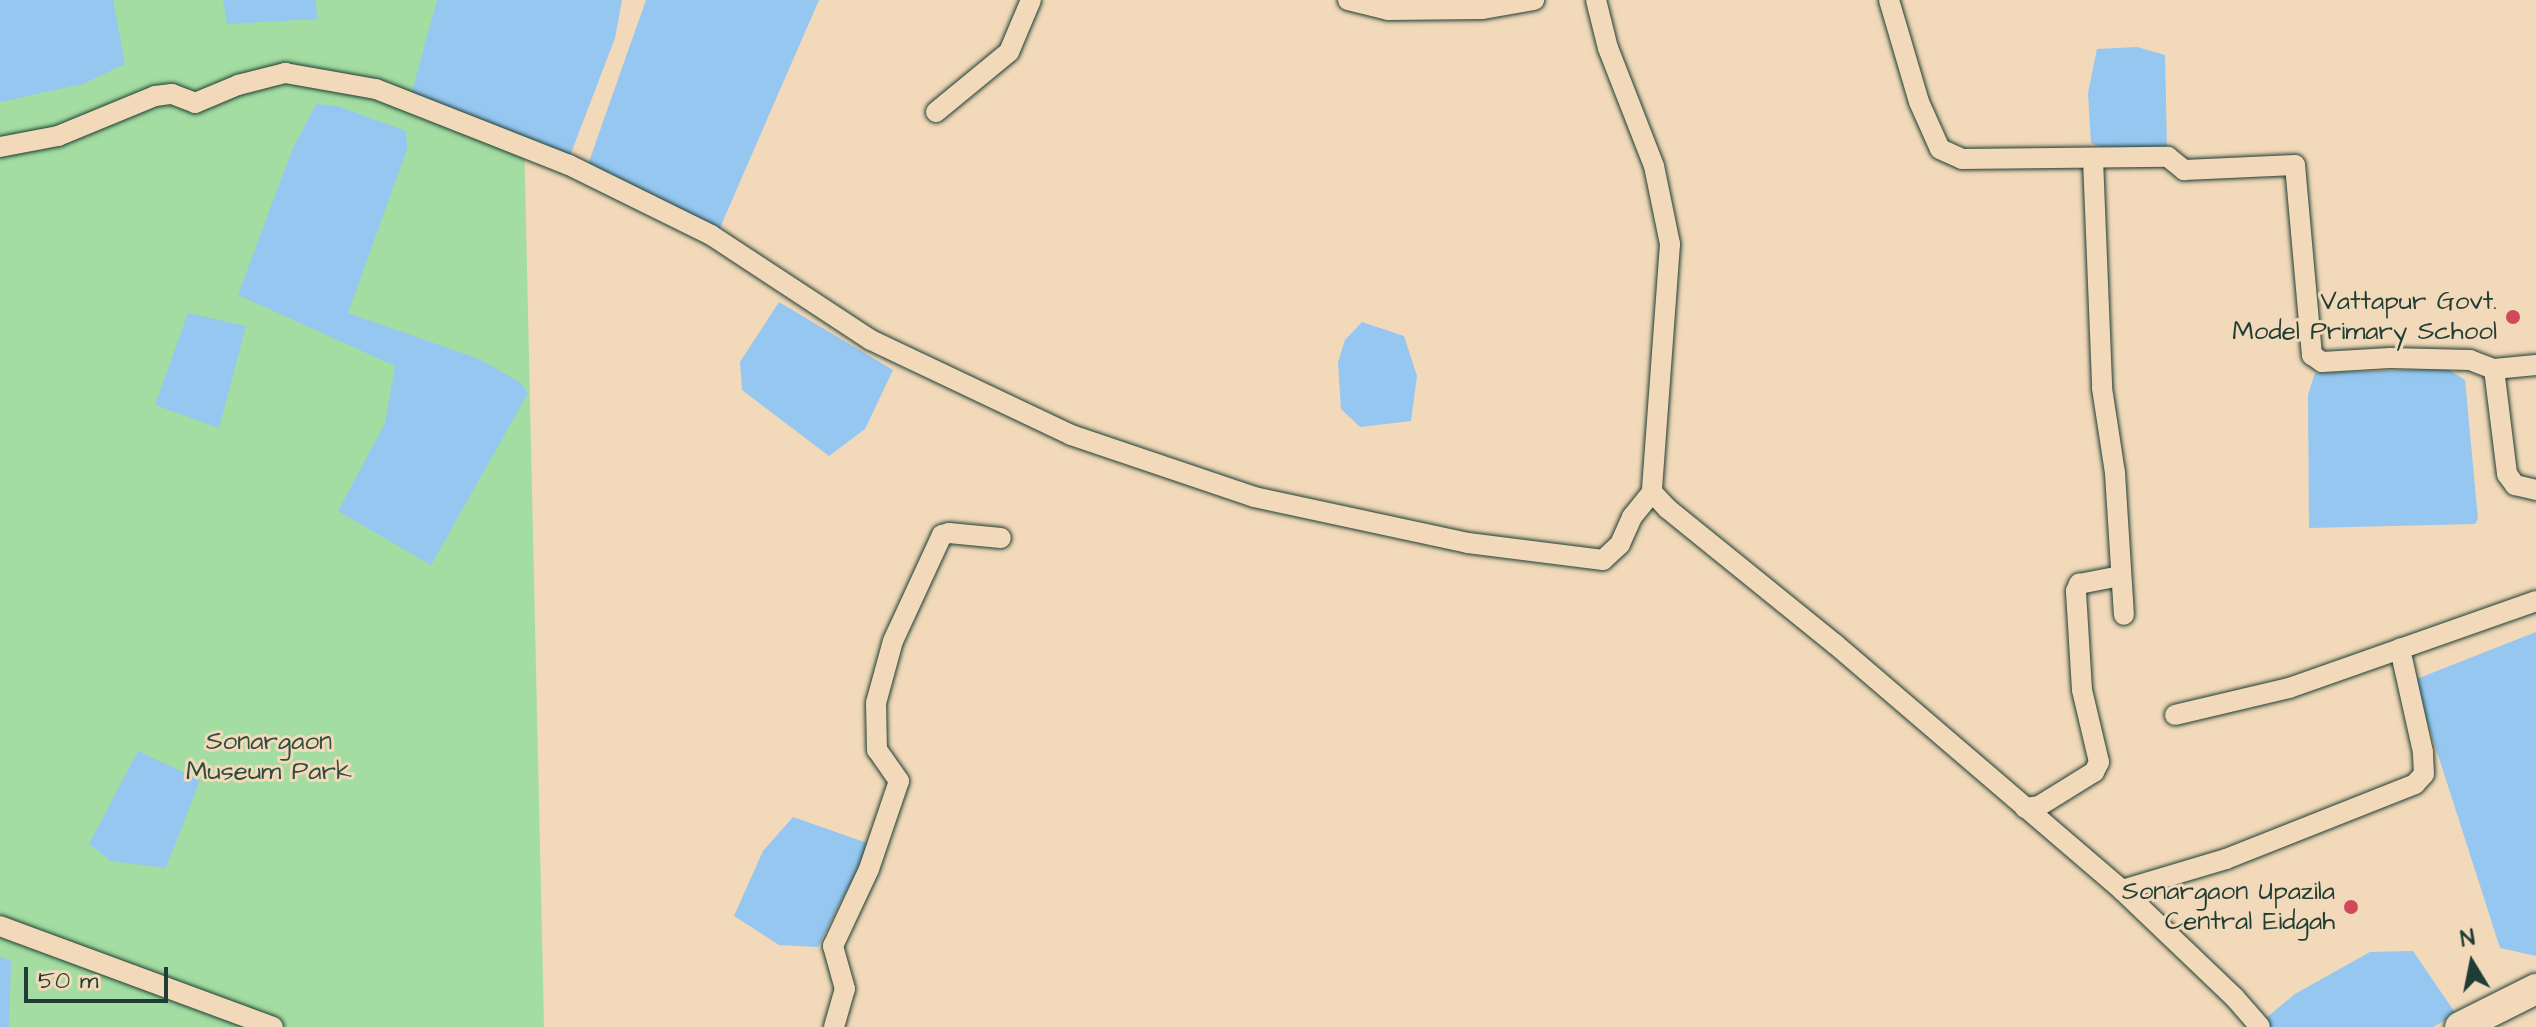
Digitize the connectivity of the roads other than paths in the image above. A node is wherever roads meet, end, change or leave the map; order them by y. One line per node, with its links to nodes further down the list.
1 (1031, 0): 6 (street)
2 (1348, 0): 3 (street)
3 (1534, 0)
4 (1596, 0): 12 (street)
5 (1889, 0): 8 (street)
6 (936, 112)
7 (0, 147): 12 (street)
8 (2093, 159): 10 (street); 14 (street)
9 (2536, 365): 10 (street)
10 (2494, 369): 11 (street)
11 (2536, 490)
12 (1652, 492): 19 (street)
13 (1001, 538): 24 (street)
14 (2120, 576): 16 (street); 19 (street)
15 (2536, 601): 17 (street)
16 (2124, 615)
17 (2400, 649): 18 (street); 20 (street)
18 (2175, 715)
19 (2025, 808): 20 (street)
20 (2122, 890): 25 (street)
21 (0, 926): 23 (street)
22 (2536, 989): 26 (main road)
23 (273, 1027)
24 (834, 1027)
25 (2260, 1027)
26 (2460, 1027)

